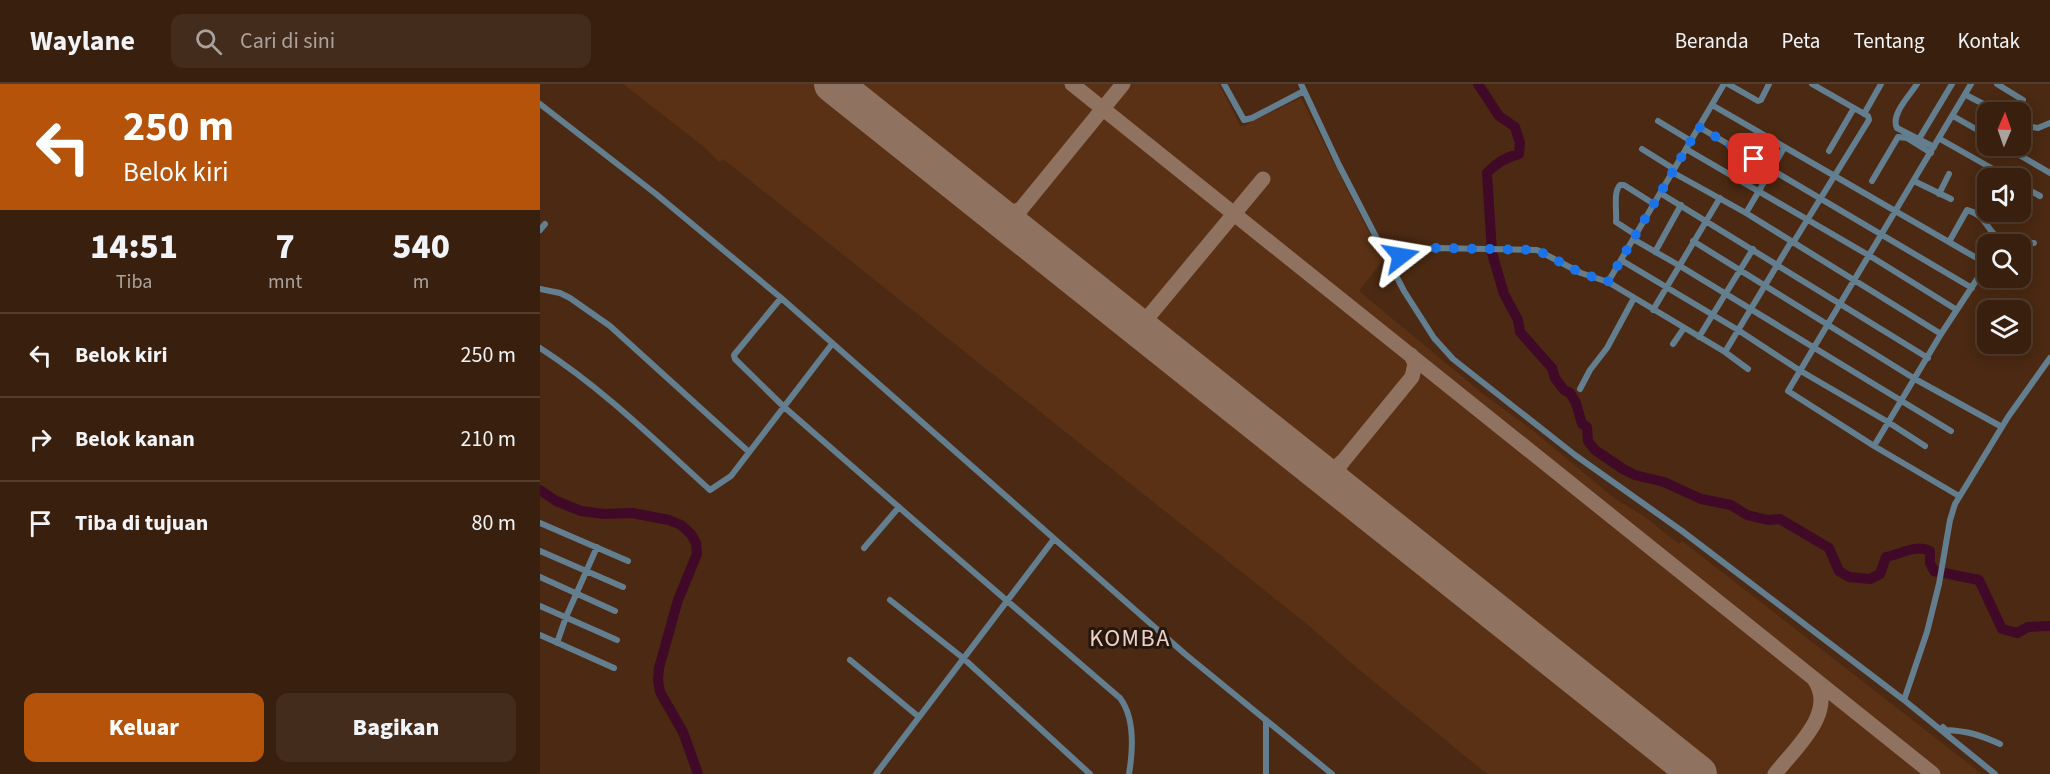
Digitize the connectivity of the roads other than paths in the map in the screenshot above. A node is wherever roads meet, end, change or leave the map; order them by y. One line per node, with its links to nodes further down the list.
1 (1224, 84): 10 (street)
2 (1726, 84): 3 (street); 15 (street)
3 (1769, 84)
4 (1812, 84): 16 (street)
5 (1881, 84): 17 (street)
6 (1917, 84): 24 (street)
7 (1952, 84): 24 (street)
8 (1971, 84): 11 (street)
9 (1996, 84): 12 (street)
10 (1302, 88): 67 (street)
11 (1966, 95): 13 (street); 18 (street)
12 (2023, 100)
13 (1980, 102)
14 (540, 104): 80 (street)
15 (1712, 105): 21 (street); 27 (street)
16 (1854, 108): 17 (street); 31 (street)
17 (1864, 114): 38 (street)
18 (1953, 116): 23 (street); 25 (street)
19 (1658, 121): 26 (street)
20 (2050, 123): 22 (street)
21 (1699, 127): 26 (street); 35 (street)
22 (2031, 127)
23 (1977, 130)
24 (1919, 139): 30 (street)
25 (1940, 139): 30 (street); 33 (street)
26 (1691, 141): 29 (street)
27 (1784, 148): 35 (street); 38 (street)
28 (1642, 149): 34 (street)
29 (1686, 149): 34 (street); 41 (street)
30 (1932, 150): 39 (street); 40 (street)
31 (1828, 151)
32 (2021, 156): 36 (street)
33 (1991, 168)
34 (1673, 170): 43 (street); 46 (street)
35 (1772, 170): 41 (street); 47 (street)
36 (2050, 173)
37 (1949, 174): 44 (street)
38 (1834, 177): 47 (street); 52 (street)
39 (1872, 181)
40 (1914, 181): 44 (street); 52 (street)
41 (1759, 191): 51 (street); 54 (street)
42 (2031, 191): 45 (street)
43 (1660, 193): 49 (street); 50 (street)
44 (1939, 194): 48 (street)
45 (2040, 196)
46 (1720, 198): 51 (street); 53 (street)
47 (1821, 198): 54 (street); 57 (street)
48 (1951, 199)
49 (1654, 204): 58 (street); 58 (street)
50 (1681, 205): 53 (street); 64 (street)
51 (1746, 213): 60 (street)
52 (1896, 213): 57 (street); 61 (street)
53 (1705, 220): 59 (street); 63 (street)
54 (1807, 220): 60 (street); 65 (street)
55 (545, 224): 56 (street)
56 (540, 230)
57 (1882, 235): 65 (street); 77 (street)
58 (1634, 237): 64 (street); 68 (street)
59 (1693, 241): 70 (street); 71 (street)
60 (1792, 242): 69 (street); 73 (street)
61 (1949, 242): 62 (street); 66 (street)
62 (2034, 243)
63 (1753, 249): 69 (street); 71 (street)
64 (1655, 252): 70 (street)
65 (1870, 256): 73 (street); 85 (street)
66 (1977, 258)
67 (1389, 260): 74 (street); 134 (street)
68 (1621, 260): 74 (street); 76 (street)
69 (1778, 264): 75 (street); 82 (street)
70 (1680, 266): 76 (street); 79 (street)
71 (1740, 271): 75 (street); 79 (street)
72 (1977, 280): 77 (street)
73 (1854, 281): 82 (street); 90 (street)
74 (1608, 282): 81 (street)
75 (1764, 286): 83 (street); 87 (street)
76 (1667, 288): 84 (street); 86 (street)
77 (1972, 288): 85 (street)
78 (540, 289): 110 (street)
79 (1726, 294): 83 (street); 86 (street)
80 (781, 298): 92 (street); 104 (street)
81 (1634, 298): 84 (street); 102 (street)
82 (1840, 304): 87 (street); 97 (street)
83 (1750, 309): 89 (street); 95 (street)
84 (1653, 310): 88 (street)
85 (1957, 310): 90 (street)
86 (1713, 315): 89 (street); 91 (street)
87 (1827, 324): 95 (street); 101 (street)
88 (1684, 328): 91 (street); 93 (street)
89 (1738, 330): 96 (street); 100 (street)
90 (1941, 334): 97 (street)
91 (1699, 337): 96 (street)
92 (832, 344): 104 (street); 114 (street)
93 (1673, 344)
94 (540, 348): 110 (street)
95 (1814, 348): 100 (street); 103 (street)
96 (1725, 352): 99 (street)
97 (1928, 358): 101 (street)
98 (2050, 358): 106 (street)
99 (1748, 369)
100 (1799, 370): 105 (street); 108 (street)
101 (1915, 379): 103 (street); 106 (street)
102 (1580, 388)
103 (1901, 400): 105 (street); 107 (street)
104 (783, 406): 110 (street); 112 (street)
105 (1888, 422): 108 (street); 109 (street)
106 (2002, 427): 111 (street)
107 (1951, 432)
108 (1874, 446): 111 (street)
109 (1925, 446)
110 (749, 452)
111 (1959, 496): 134 (street)
112 (900, 507): 116 (street); 124 (street)
113 (540, 524): 115 (street)
114 (1054, 539): 124 (street); 136 (street)
115 (597, 547): 118 (street); 119 (street)
116 (864, 548)
117 (540, 551): 119 (street)
118 (628, 561)
119 (587, 571): 121 (street); 122 (street)
120 (540, 577): 122 (street)
121 (623, 587)
122 (577, 595): 126 (street); 127 (street)
123 (890, 600): 131 (street)
124 (1007, 602): 131 (street); 140 (street)
125 (540, 606): 127 (street)
126 (615, 611)
127 (566, 617): 129 (street); 130 (street)
128 (540, 635): 130 (street)
129 (617, 640)
130 (557, 643): 133 (street)
131 (963, 658): 135 (street); 139 (street)
132 (850, 660): 135 (street)
133 (614, 668)
134 (1904, 698): 137 (street); 143 (street)
135 (919, 717): 138 (street)
136 (1266, 720): 141 (street); 142 (street)
137 (2000, 744)
138 (876, 774)
139 (1089, 774)
140 (1129, 774)
141 (1266, 774)
142 (1332, 774)
143 (1995, 774)

